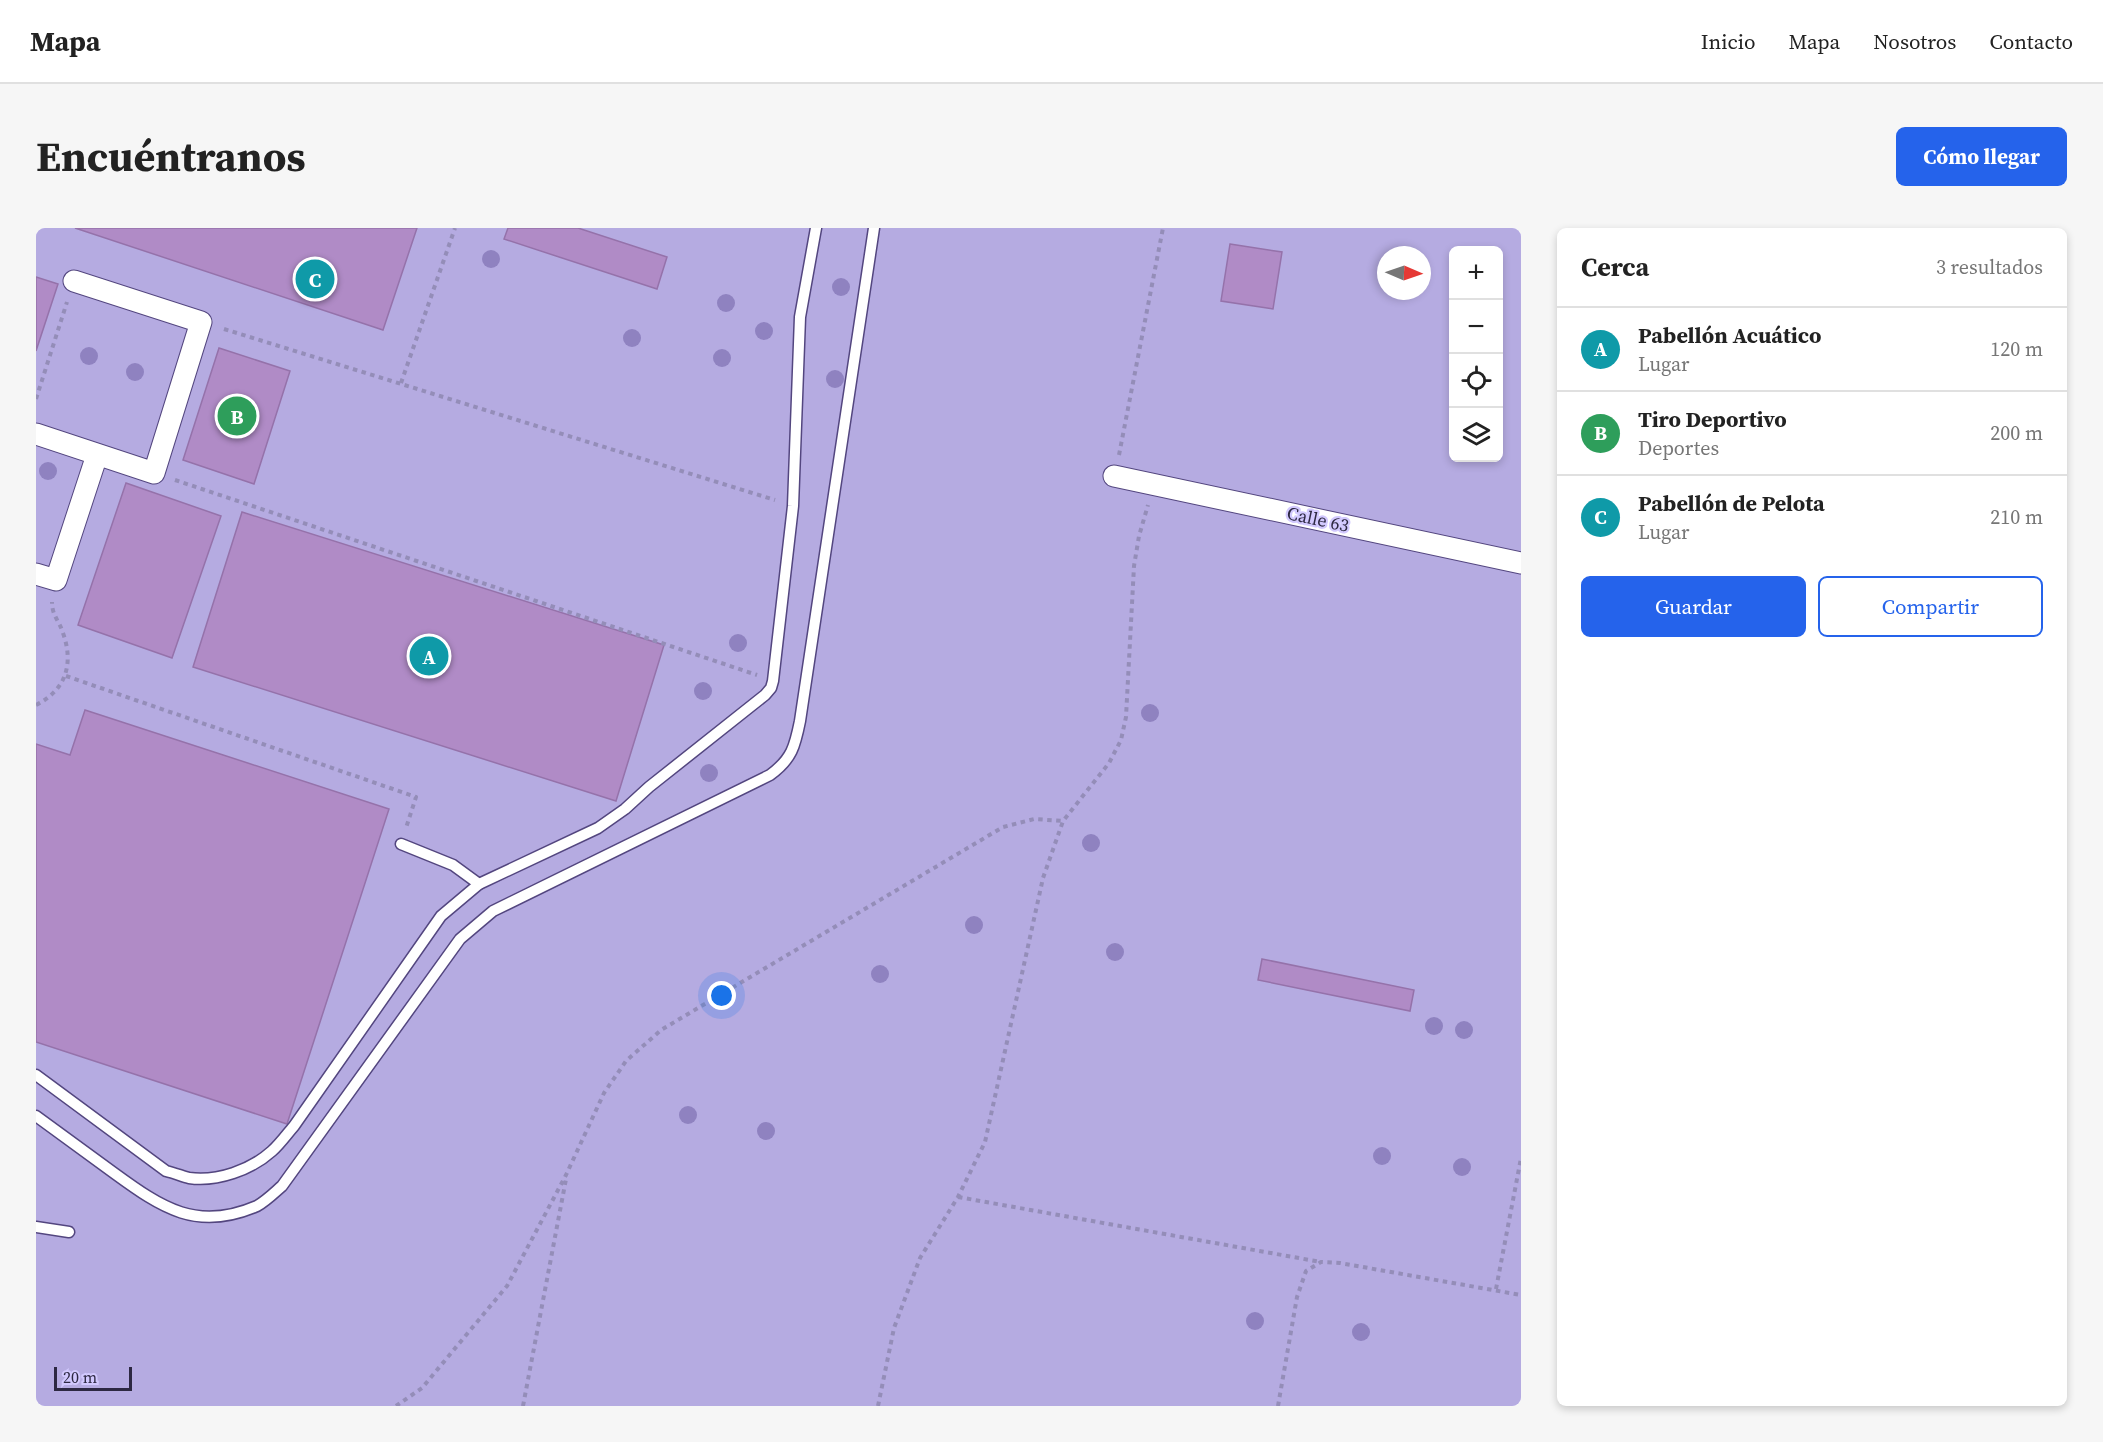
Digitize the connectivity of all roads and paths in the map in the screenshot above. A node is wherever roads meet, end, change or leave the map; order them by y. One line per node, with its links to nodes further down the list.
1 (455, 228): 7 (path)
2 (816, 228): 14 (lane)
3 (874, 228): 25 (lane)
4 (1163, 228): 12 (path)
5 (74, 281): 6 (street); 8 (path)
6 (201, 321): 7 (path); 11 (street)
7 (401, 383): 14 (path)
8 (36, 399)
9 (36, 434): 10 (street)
10 (97, 454): 11 (street); 17 (street)
11 (154, 473): 19 (path)
12 (1114, 476): 13 (street, Calle 63)
13 (1155, 484): 15 (street, Calle 63); 21 (path)
14 (793, 506): 19 (lane)
15 (1521, 563)
16 (36, 574): 17 (street)
17 (56, 580): 18 (path)
18 (66, 676): 20 (path); 22 (path)
19 (773, 681): 23 (lane)
20 (36, 705)
21 (1063, 821): 27 (path); 28 (path)
22 (401, 844): 23 (lane)
23 (479, 884): 24 (lane)
24 (36, 1075)
25 (36, 1116)
26 (1521, 1158): 32 (path)
27 (567, 1175): 34 (path); 35 (path)
28 (958, 1197): 31 (path); 36 (path)
29 (36, 1227): 30 (lane)
30 (69, 1232)
31 (1321, 1262): 32 (path); 37 (path)
32 (1496, 1289): 33 (path)
33 (1521, 1295)
34 (396, 1406)
35 (523, 1406)
36 (878, 1406)
37 (1278, 1406)

